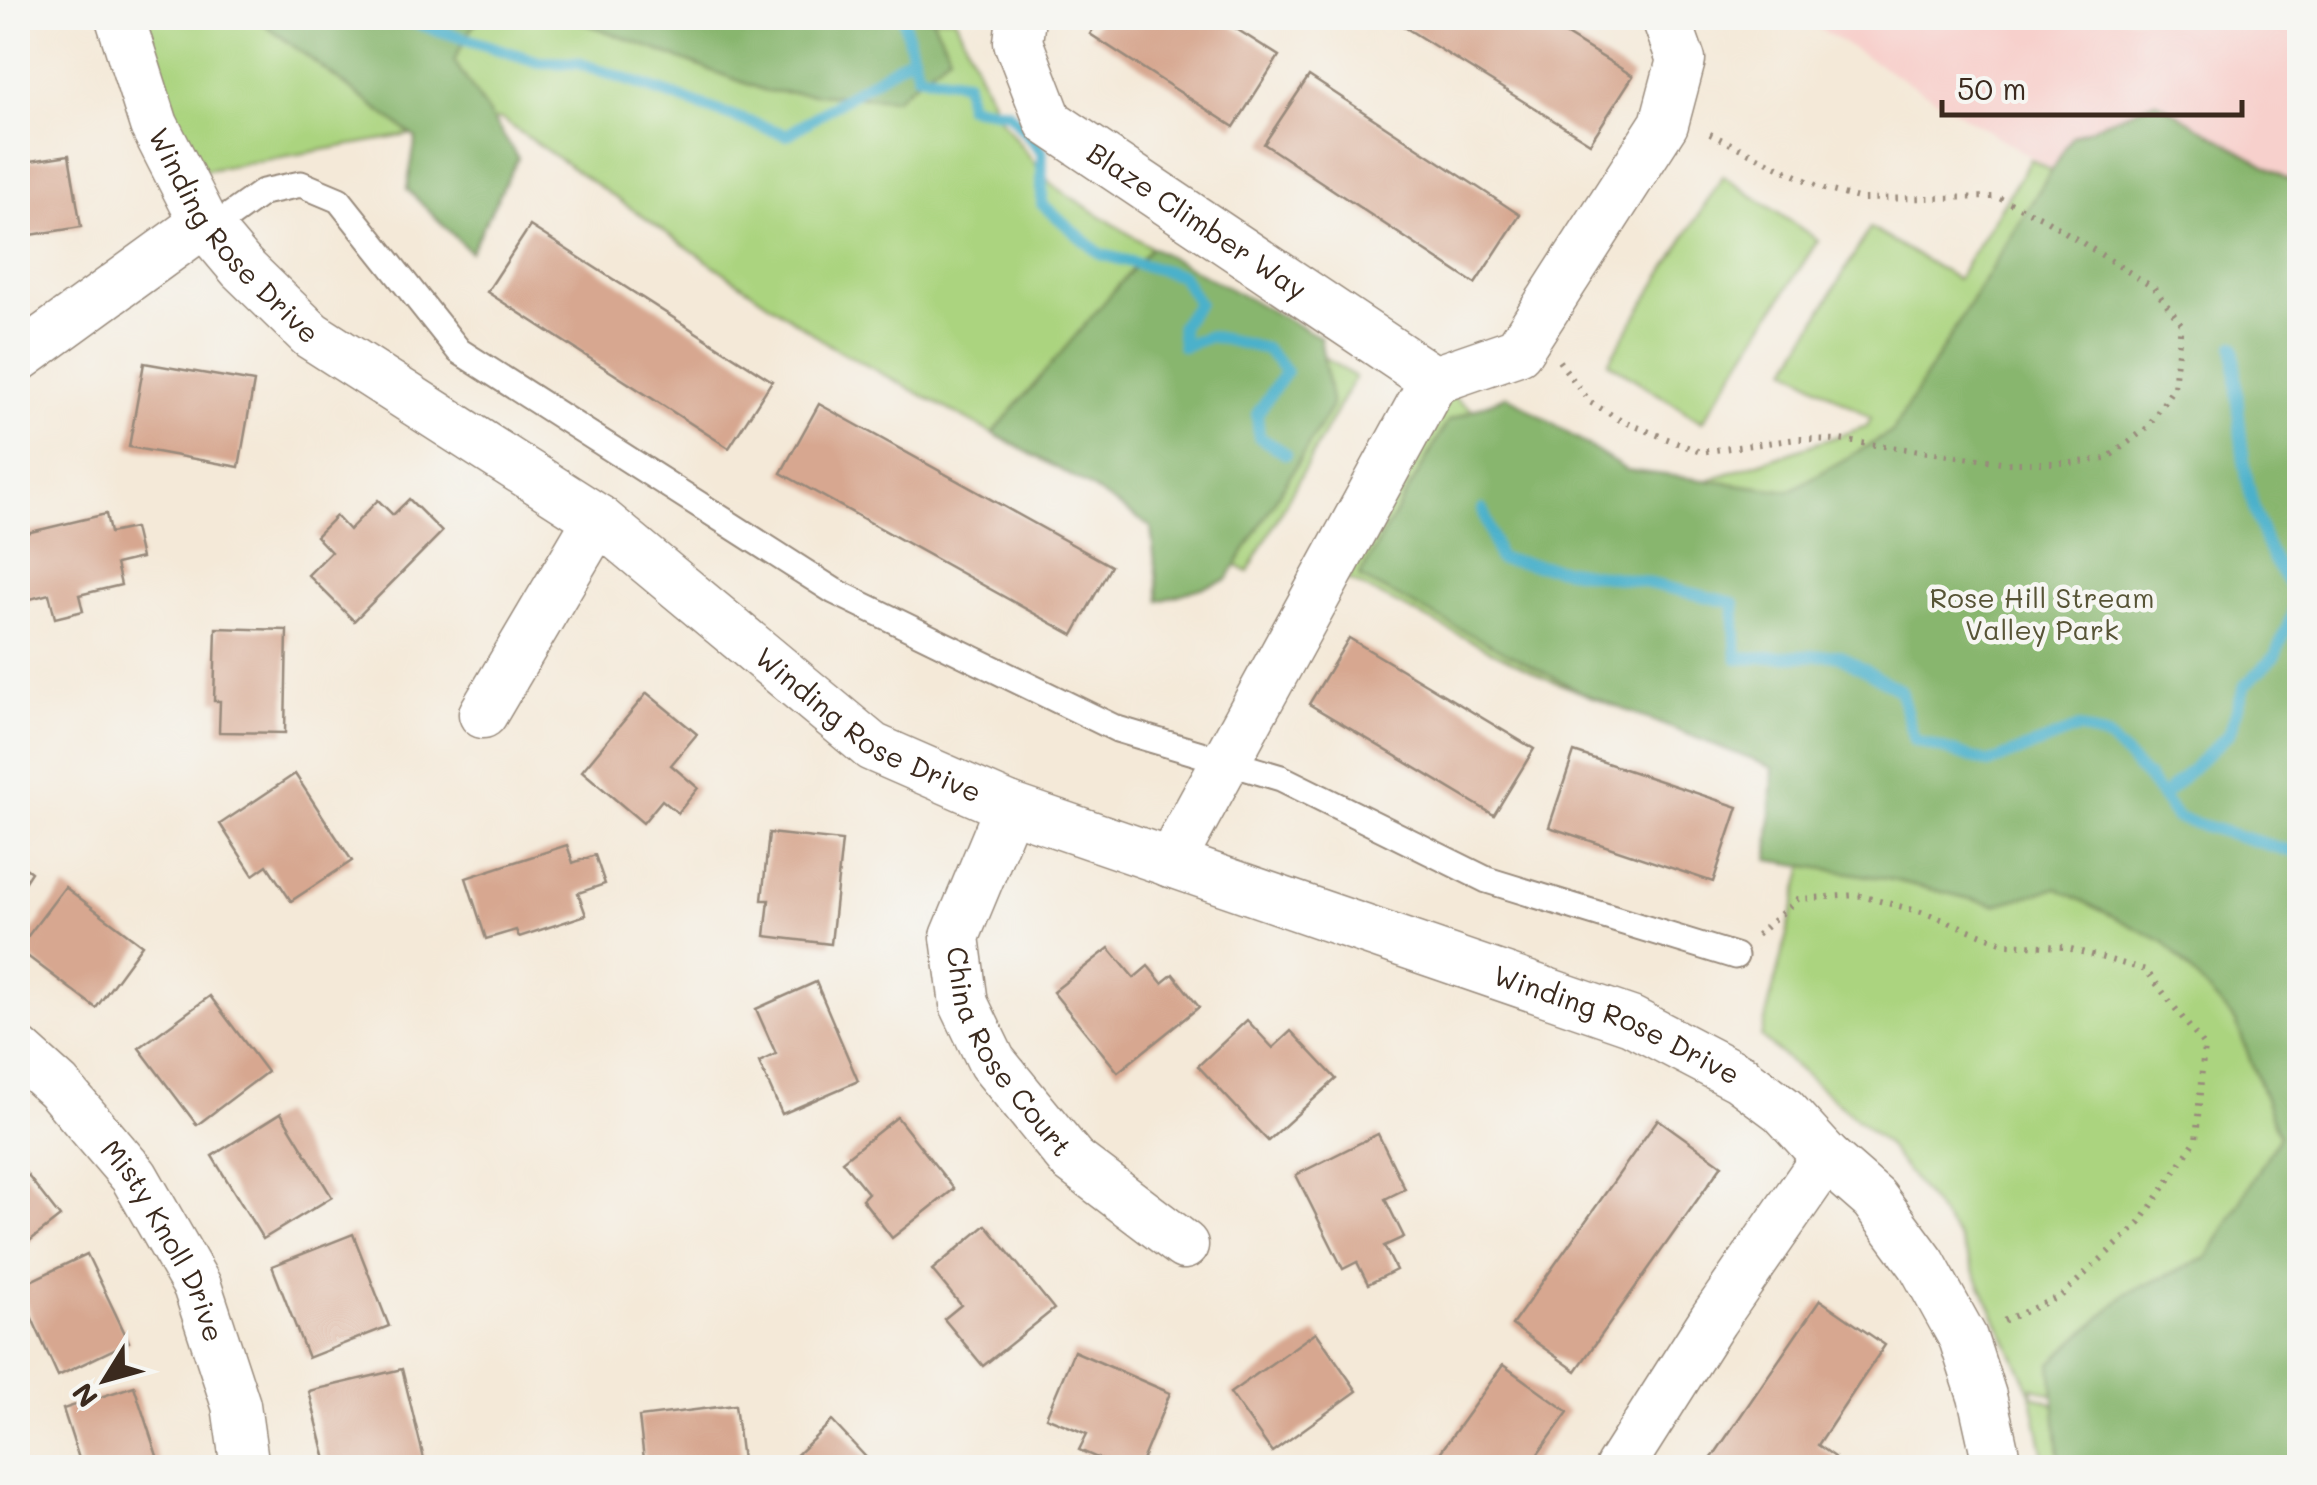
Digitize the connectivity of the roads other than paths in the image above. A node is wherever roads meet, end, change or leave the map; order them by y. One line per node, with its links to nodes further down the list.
1 (120, 18): 4 (street, Winding Rose Drive)
2 (1021, 18): 6 (street, Blaze Climber Way)
3 (1666, 18): 6 (street)
4 (207, 227): 5 (street); 7 (street, Winding Rose Drive); 9 (lane)
5 (18, 358)
6 (1434, 380): 9 (street)
7 (598, 518): 8 (street); 10 (street, Winding Rose Drive)
8 (483, 714)
9 (1224, 764): 11 (street); 12 (lane)
10 (1009, 807): 11 (street, Winding Rose Drive); 15 (street, China Rose Court)
11 (1170, 862): 14 (street, Winding Rose Drive)
12 (1735, 956)
13 (18, 1051): 16 (street, Misty Knoll Drive)
14 (1826, 1157): 17 (street); 18 (street, Winding Rose Drive)
15 (1184, 1244)
16 (246, 1468)
17 (1619, 1468)
18 (1998, 1468)

